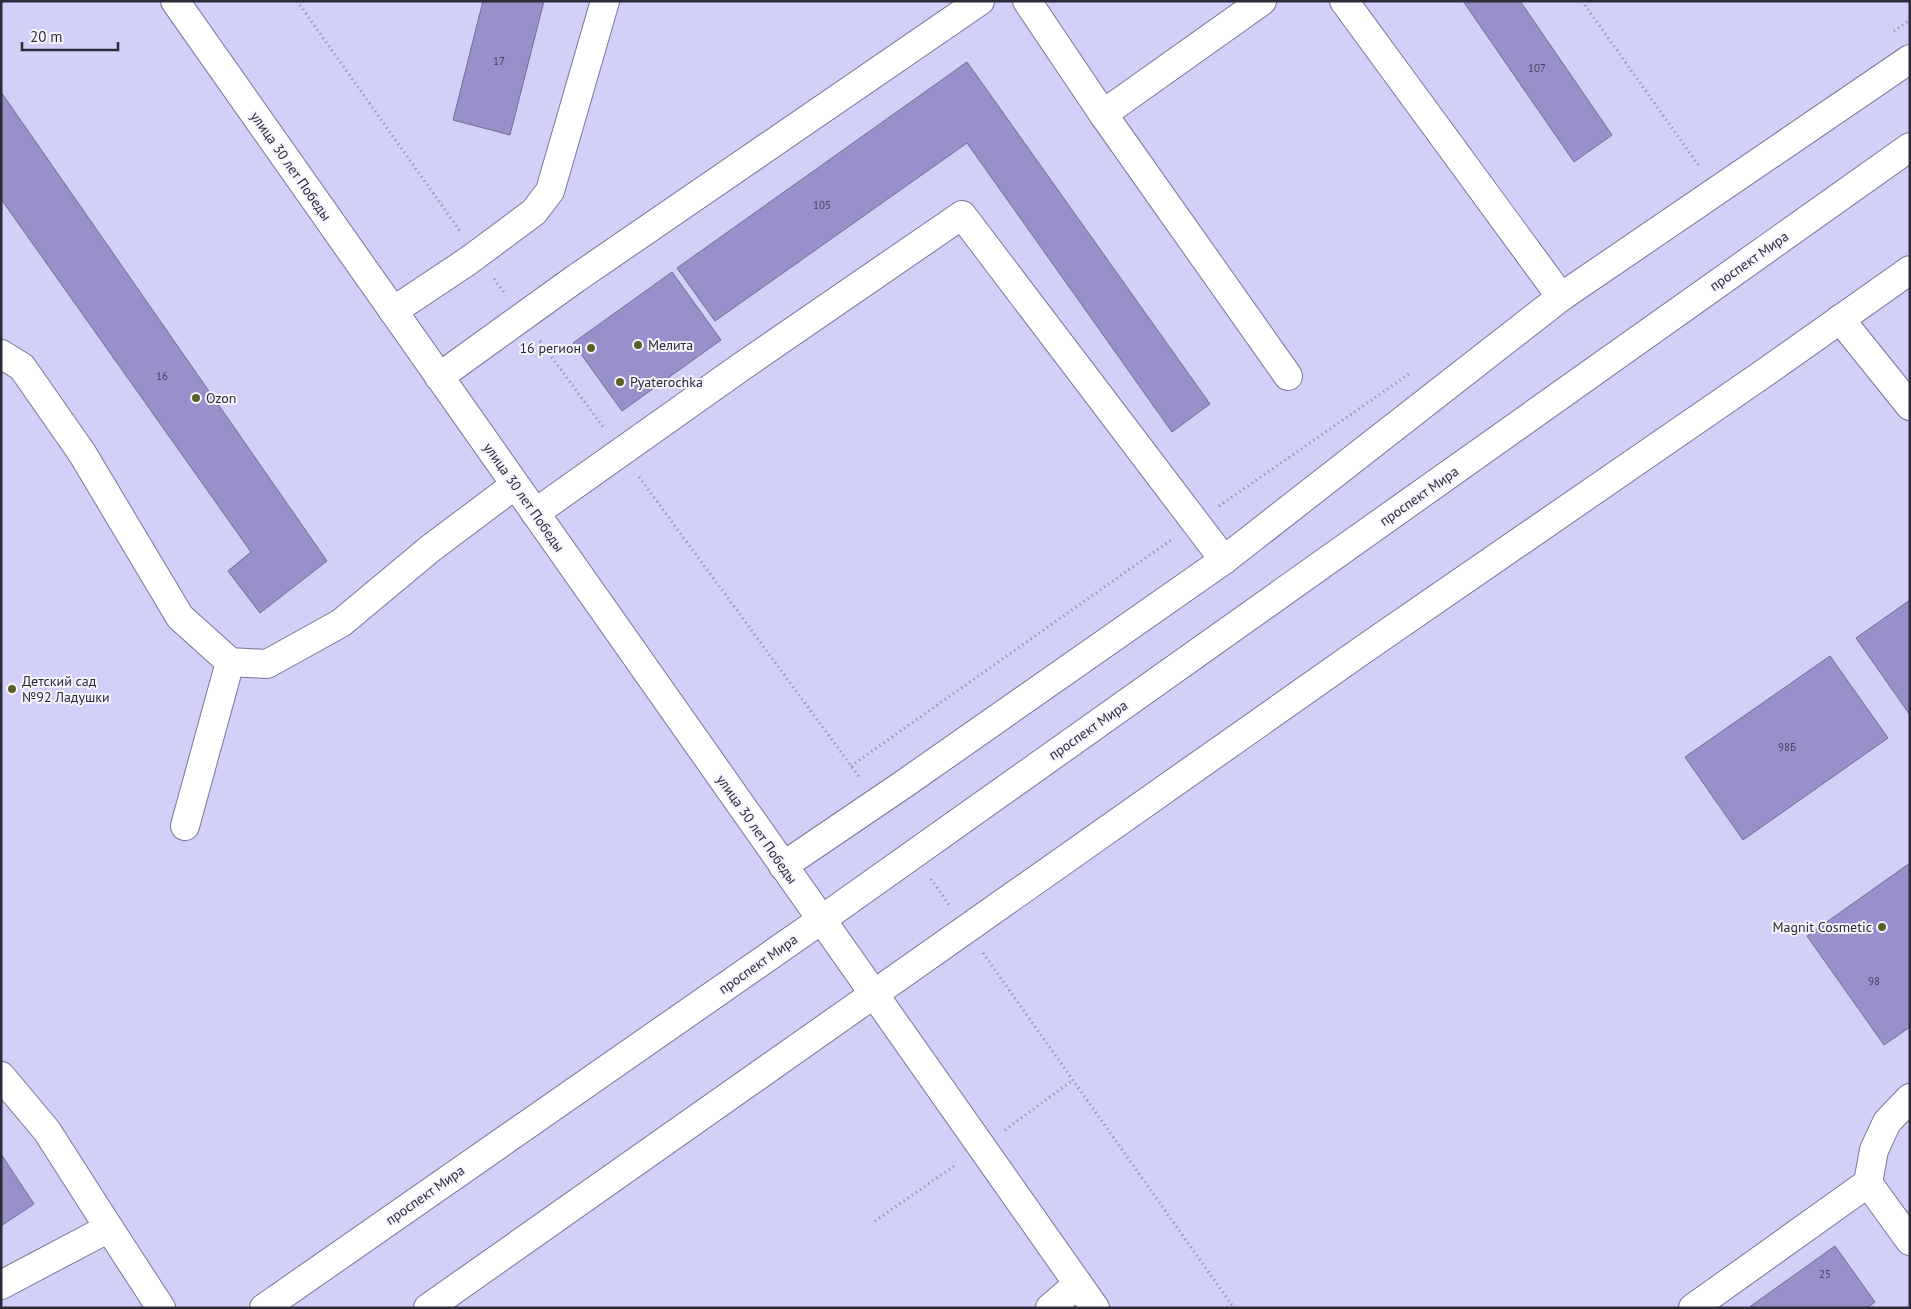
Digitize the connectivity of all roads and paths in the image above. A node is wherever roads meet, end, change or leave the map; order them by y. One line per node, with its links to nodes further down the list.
1 (175, 1): 18 (street, улица 30 лет Победы)
2 (297, 1): 15 (path)
3 (605, 1): 15 (street)
4 (980, 1): 19 (street)
5 (1026, 1): 12 (street)
6 (1262, 1): 12 (street)
7 (1344, 1): 17 (street)
8 (1582, 1): 14 (path)
9 (1910, 20): 10 (path)
10 (1894, 32)
11 (1910, 59): 17 (street)
12 (1103, 114): 24 (street)
13 (1910, 147): 35 (street, проспект Мира)
14 (1701, 169)
15 (477, 255): 18 (street); 19 (path)
16 (1910, 270): 20 (street)
17 (1561, 297): 30 (street)
18 (393, 311): 23 (street, улица 30 лет Победы)
19 (522, 317): 23 (street); 26 (path)
20 (1840, 319): 25 (street); 38 (street)
21 (1, 354): 31 (street)
22 (1416, 369): 29 (path)
23 (439, 376): 27 (street, улица 30 лет Победы)
24 (1288, 376)
25 (1910, 406)
26 (621, 452): 28 (street); 29 (street); 32 (path)
27 (515, 485): 28 (street, улица 30 лет Победы); 31 (street)
28 (535, 513): 36 (street, улица 30 лет Победы)
29 (1196, 522): 30 (street); 32 (path)
30 (1224, 560): 33 (street)
31 (230, 662): 34 (street)
32 (851, 766): 33 (path)
33 (877, 802): 36 (street)
34 (184, 826)
35 (914, 854): 37 (street, проспект Мира); 38 (path)
36 (783, 866): 37 (street, улица 30 лет Победы)
37 (821, 920): 39 (street, улица 30 лет Победы); 48 (street, проспект Мира)
38 (966, 929): 39 (street); 52 (path)
39 (873, 993): 45 (street, улица 30 лет Победы); 49 (street)
40 (1, 1076): 43 (street)
41 (1910, 1098): 42 (street)
42 (1868, 1182): 44 (street); 53 (street)
43 (110, 1228): 46 (street); 47 (street)
44 (1910, 1241)
45 (1078, 1284): 50 (street); 51 (street, улица 30 лет Победы)
46 (1, 1285)
47 (161, 1308)
48 (264, 1308)
49 (428, 1308)
50 (1050, 1308)
51 (1095, 1308)
52 (1234, 1308)
53 (1693, 1308)

